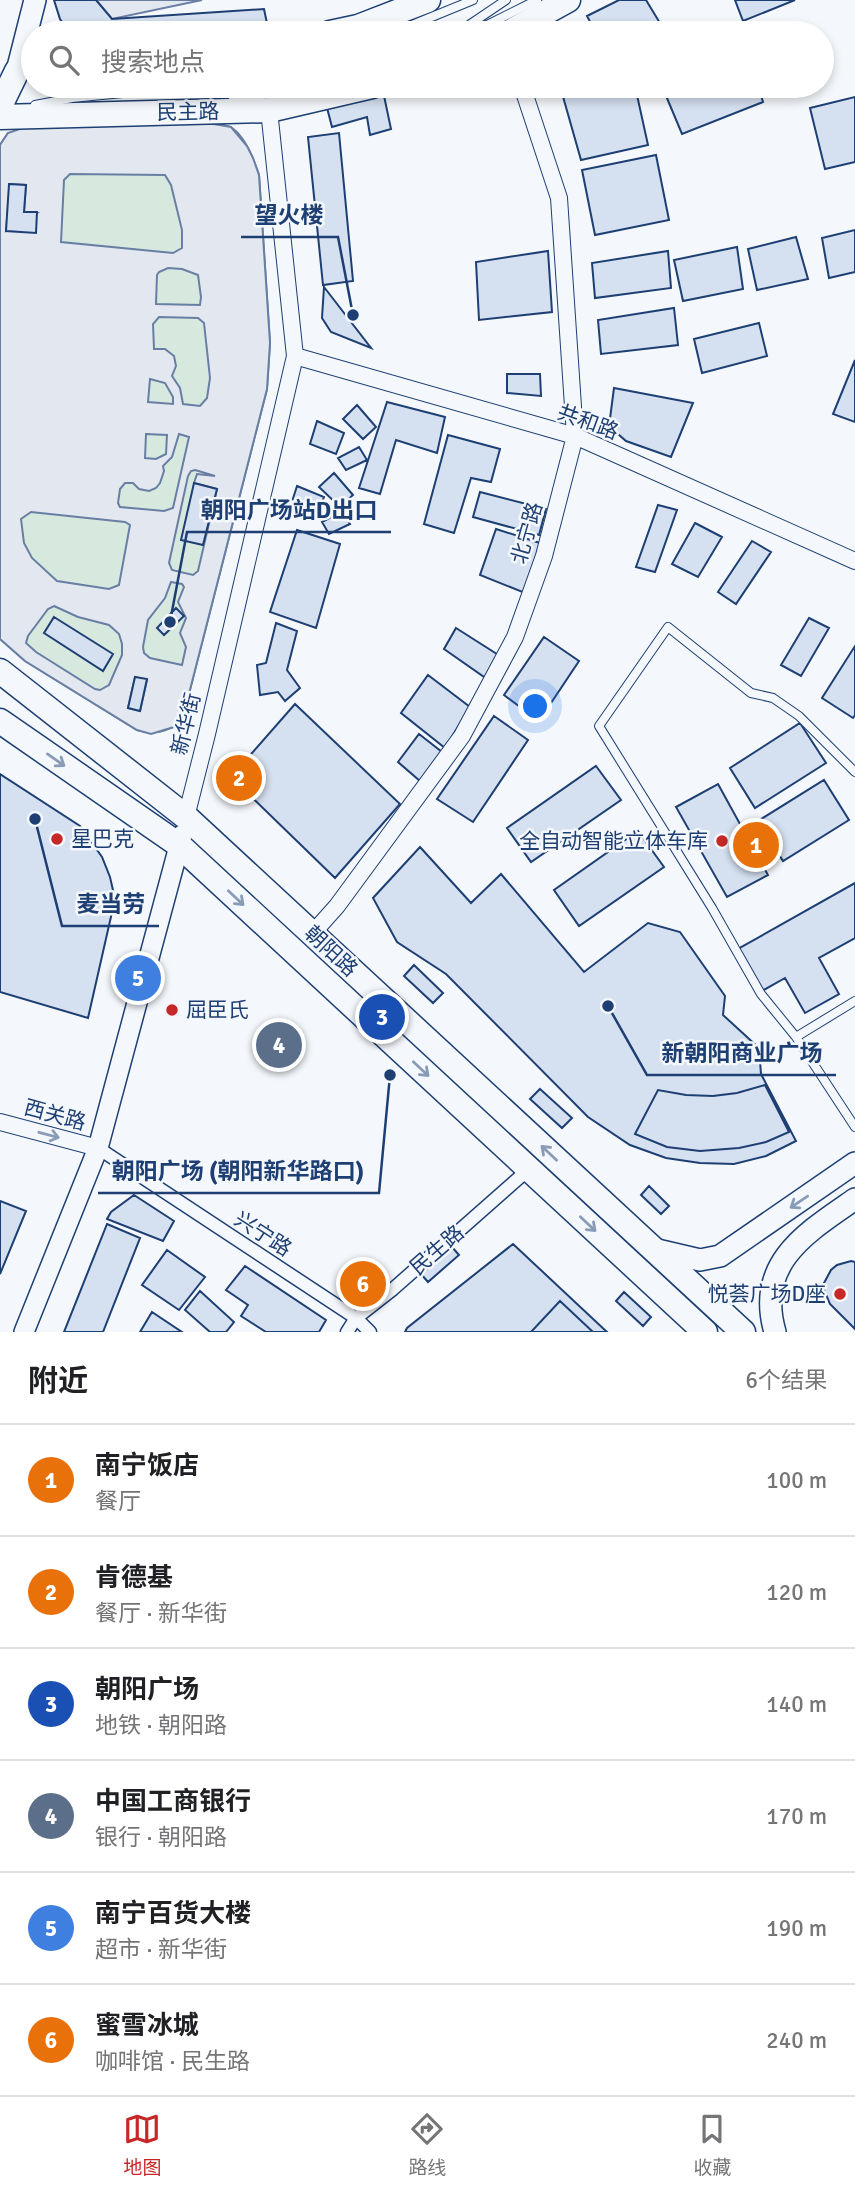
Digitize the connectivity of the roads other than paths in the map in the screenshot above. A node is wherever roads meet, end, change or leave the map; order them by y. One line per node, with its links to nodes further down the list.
1 (35, 0): 8 (main road)
2 (428, 0): 9 (main road)
3 (472, 0): 10 (lane)
4 (506, 0): 11 (lane)
5 (522, 0): 12 (lane)
6 (537, 0): 13 (lane)
7 (568, 0): 14 (main road)
8 (30, 21)
9 (374, 21)
10 (422, 21)
11 (475, 21)
12 (507, 21)
13 (510, 21)
14 (516, 21)
15 (17, 70): 22 (main road)
16 (72, 98): 24 (lane)
17 (237, 98): 20 (lane)
18 (320, 98): 23 (main road, 民主路)
19 (526, 98): 26 (street, 北宁路)
20 (224, 100)
21 (158, 103): 24 (lane)
22 (0, 106)
23 (269, 110): 24 (main road, 民主路); 25 (street, 新华街)
24 (0, 116)
25 (295, 356): 26 (street, 共和路); 31 (street, 新华街)
26 (575, 436): 27 (street, 共和路); 33 (street, 北宁路)
27 (855, 561)
28 (0, 671): 31 (main road, 朝阳路)
29 (0, 721): 32 (main road, 朝阳路, one-way to 32)
30 (855, 772): 35 (lane)
31 (186, 817): 32 (street, 新华街); 33 (main road, 朝阳路)
32 (179, 845): 38 (street, 新华街); 40 (main road, 朝阳路, one-way to 40)
33 (312, 934): 42 (main road, 朝阳路, one-way to 33)
34 (855, 1001): 35 (lane)
35 (796, 1037): 37 (lane)
36 (0, 1122): 38 (street, 西关路, one-way to 38)
37 (855, 1127)
38 (98, 1148): 43 (street, 兴宁路); 44 (street, 新华街)
39 (855, 1163): 42 (main road, one-way to 42)
40 (529, 1169): 43 (street, 民生路); 47 (main road, 朝阳路, one-way to 47)
41 (855, 1199): 49 (main road)
42 (653, 1249): 48 (main road, 朝阳路)
43 (356, 1318): 45 (street, 民生路); 46 (street, 兴宁路)
44 (24, 1332)
45 (347, 1332)
46 (370, 1332)
47 (705, 1332)
48 (743, 1332)
49 (775, 1332)

